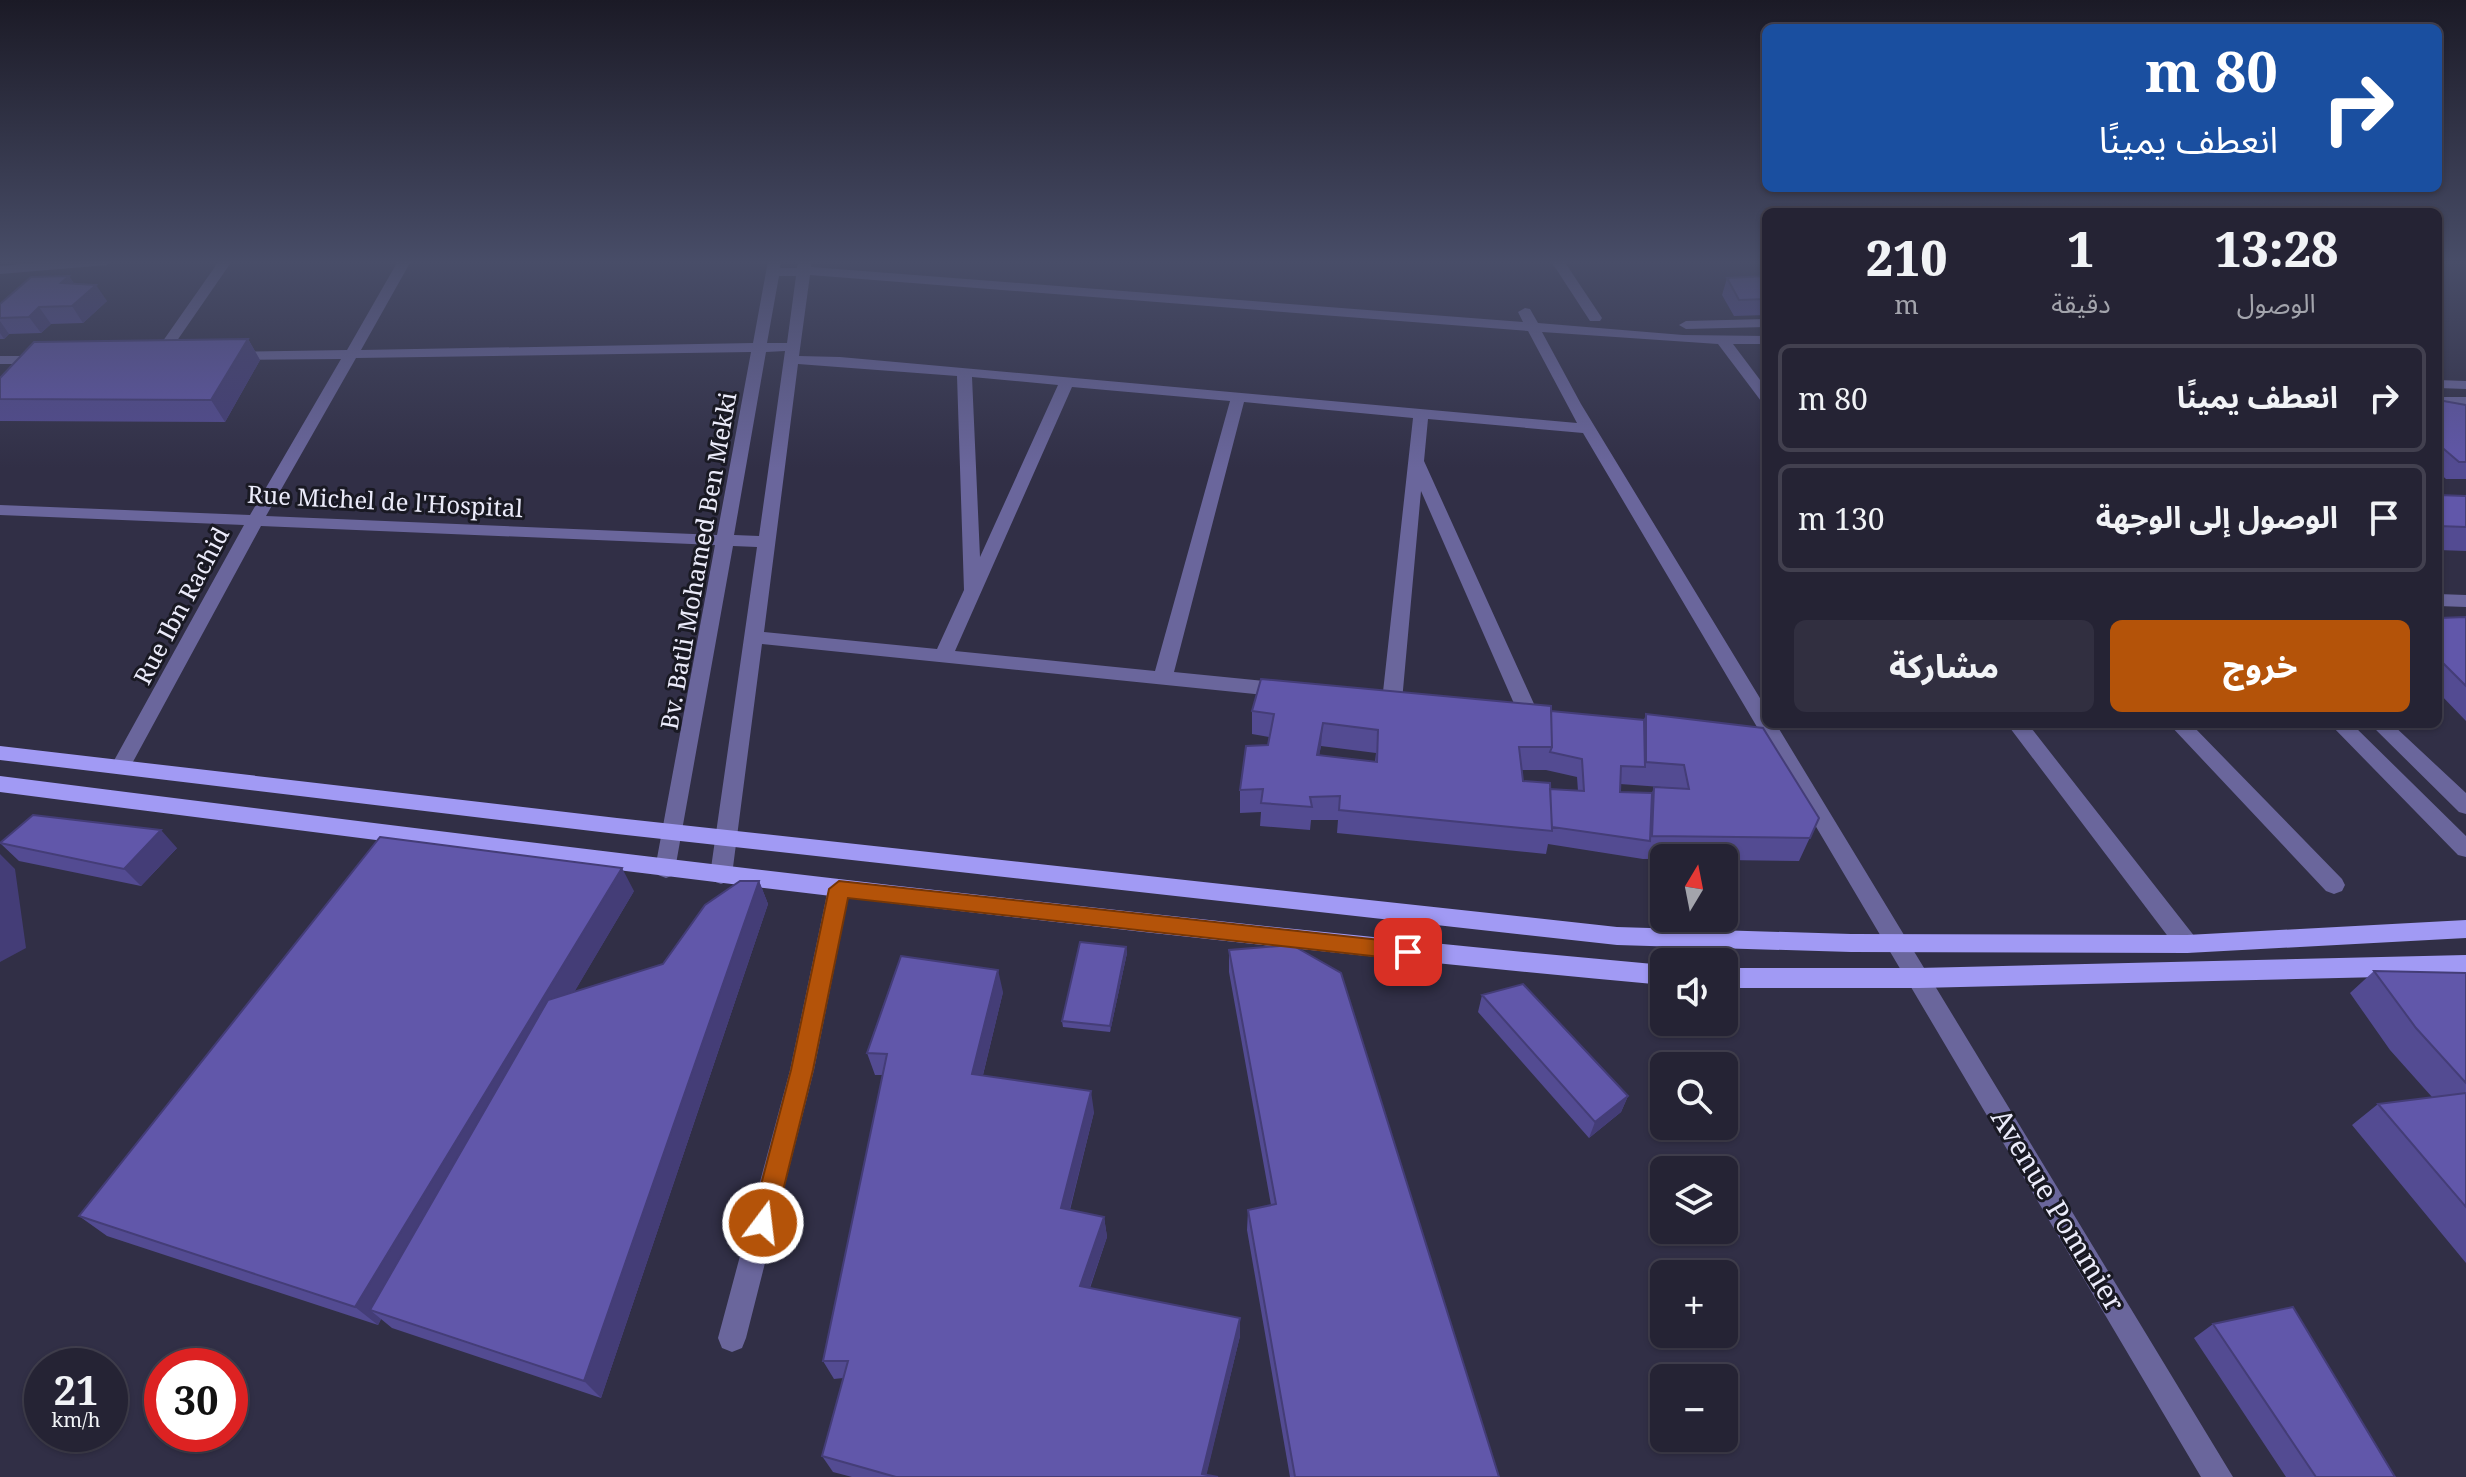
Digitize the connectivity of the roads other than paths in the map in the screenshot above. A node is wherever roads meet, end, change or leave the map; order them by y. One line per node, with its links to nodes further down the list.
1 (178, 330): 13 (street)
2 (365, 330): 10 (street, Rue Ibn Rachid)
3 (765, 330): 9 (street, Bv. Batli Mohamed Ben Mekki)
4 (796, 330): 11 (street)
5 (1535, 330): 26 (street, Avenue Pommier)
6 (1630, 330): 7 (street)
7 (1723, 340): 8 (street); 20 (street)
8 (1762, 340)
9 (762, 348): 10 (street); 11 (street); 27 (street, Bv. Batli Mohamed Ben Mekki)
10 (351, 353): 12 (street); 30 (street, Rue Ibn Rachid)
11 (793, 354): 16 (street); 25 (street)
12 (218, 356)
13 (158, 358)
14 (0, 360): 15 (street)
15 (63, 360)
16 (964, 373): 17 (street); 33 (street)
17 (1067, 382): 21 (street); 33 (street)
18 (2442, 384): 19 (street)
19 (2466, 385)
20 (1762, 393)
21 (1238, 398): 24 (street); 38 (street)
22 (2442, 402): 23 (street)
23 (2464, 403)
24 (1421, 414): 26 (street); 28 (street)
25 (783, 427): 27 (street); 32 (street)
26 (1589, 429): 42 (street, Avenue Pommier)
27 (747, 430): 31 (street, Bv. Batli Mohamed Ben Mekki)
28 (1416, 460): 40 (street); 41 (street)
29 (0, 510): 30 (street, Rue Michel de l'Hospital)
30 (256, 519): 31 (street, Rue Michel de l'Hospital); 51 (street, Rue Ibn Rachid)
31 (727, 542): 32 (street, Rue Michel de l'Hospital); 54 (street, Bv. Batli Mohamed Ben Mekki)
32 (767, 542): 36 (street)
33 (972, 593): 37 (street)
34 (2442, 600): 35 (street)
35 (2466, 601)
36 (754, 637): 37 (street); 55 (street)
37 (944, 655): 38 (street)
38 (1163, 677): 39 (street)
39 (1300, 691)
40 (1392, 701)
41 (1498, 711)
42 (1762, 719)
43 (1767, 728): 49 (street, Avenue Pommier)
44 (2020, 728): 63 (street)
45 (2183, 728): 59 (street)
46 (2344, 728): 56 (street)
47 (2384, 728): 53 (street)
48 (1744, 736): 49 (street)
49 (1774, 739): 62 (street, Avenue Pommier)
50 (0, 753): 51 (main road)
51 (121, 766): 54 (main road)
52 (0, 784): 57 (main road)
53 (2466, 806)
54 (674, 832): 55 (main road); 57 (street, Bv. Batli Mohamed Ben Mekki)
55 (727, 838): 58 (street); 62 (main road)
56 (2466, 849)
57 (666, 869): 58 (main road)
58 (721, 875): 60 (main road)
59 (2334, 885)
60 (839, 889): 65 (main road); 68 (street)
61 (2466, 929): 63 (main road)
62 (1897, 943): 63 (main road); 67 (street, Avenue Pommier)
63 (2187, 944)
64 (2466, 965): 67 (main road)
65 (1650, 974)
66 (1738, 978): 67 (main road)
67 (1919, 978): 69 (street, Avenue Pommier)
68 (732, 1338)
69 (2218, 1477)

